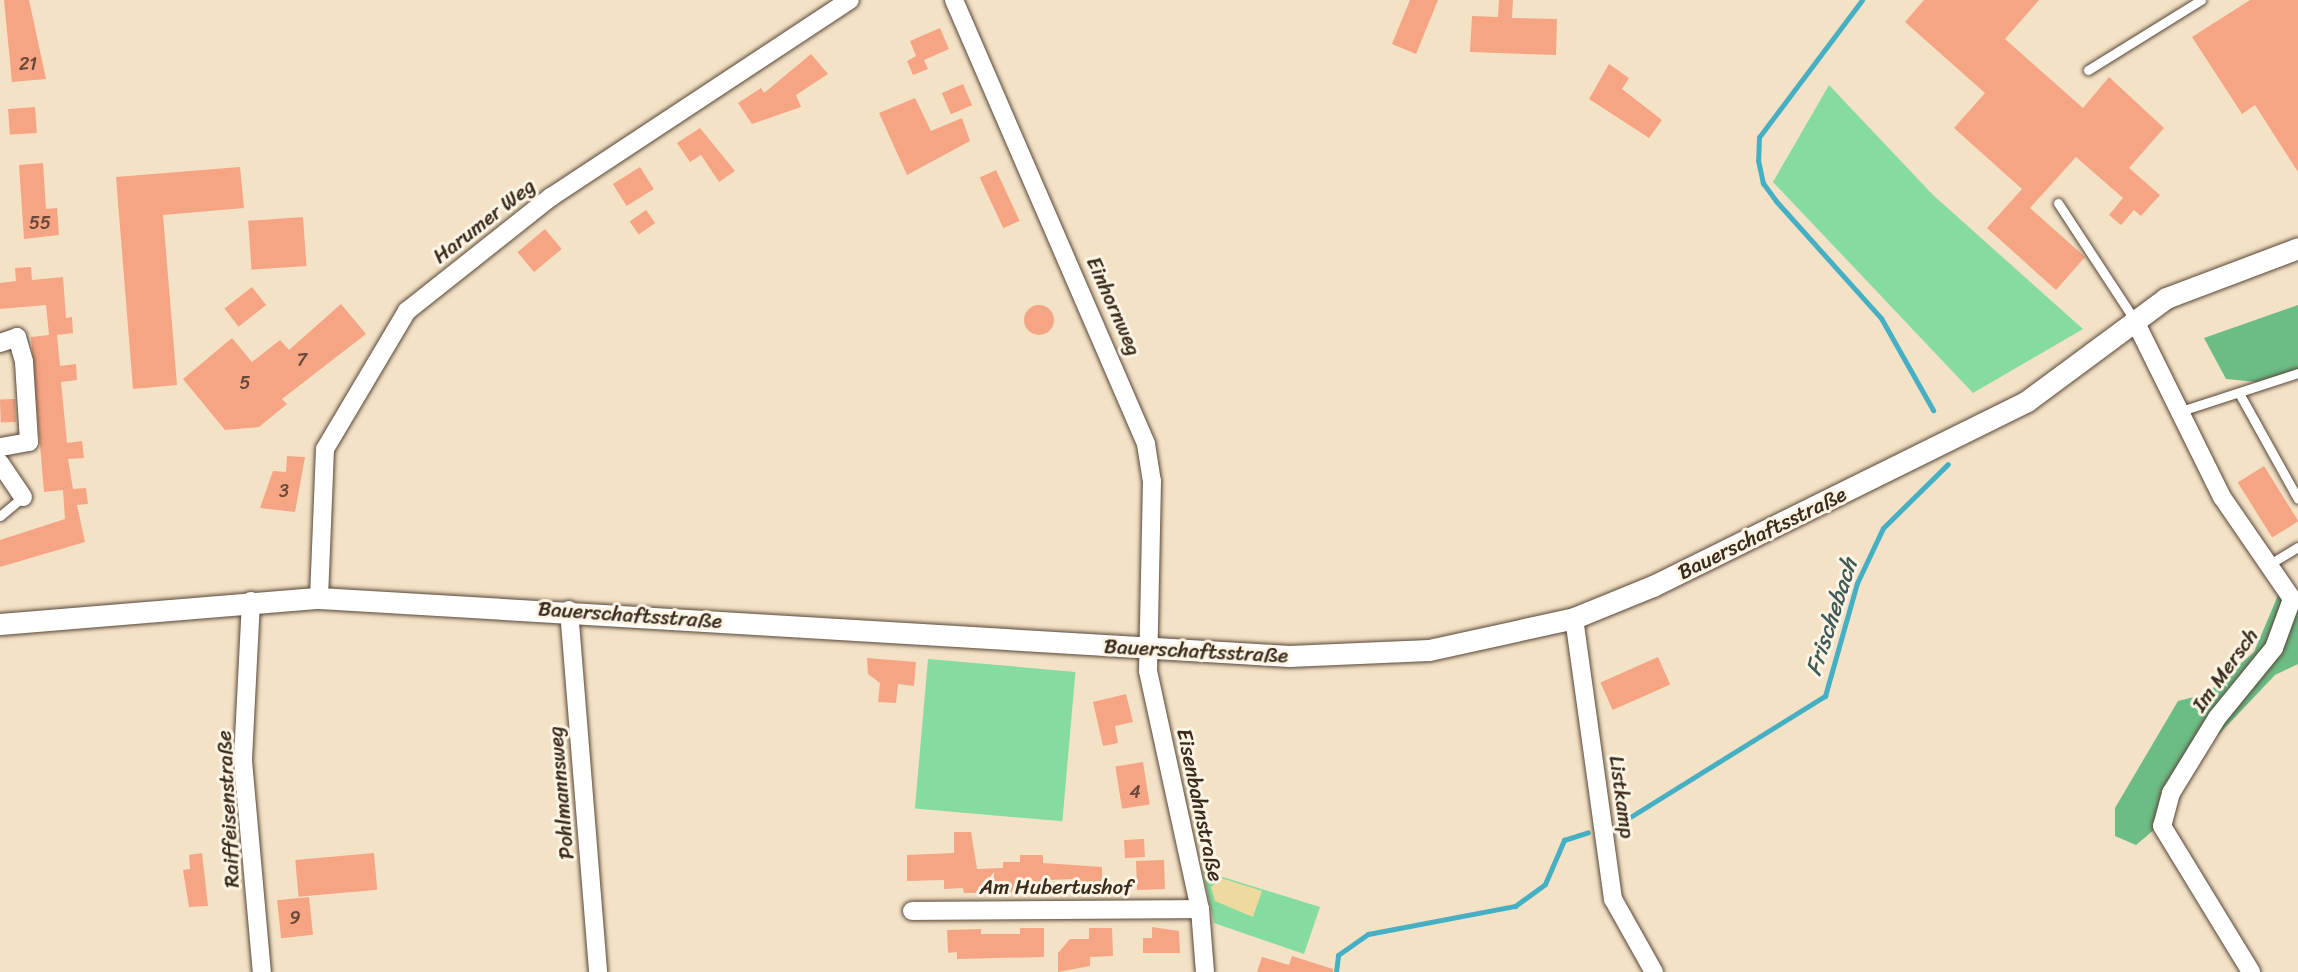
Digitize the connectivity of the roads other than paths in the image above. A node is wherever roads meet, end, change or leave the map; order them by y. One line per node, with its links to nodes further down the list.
1 (849, 0): 19 (street, Harumer Weg)
2 (954, 0): 24 (street, Einhornweg)
3 (2201, 0): 4 (lane)
4 (2088, 71)
5 (2058, 203): 7 (lane)
6 (2298, 248): 7 (street, Bauerschaftsstraße)
7 (2134, 319): 11 (street, Im Mersch); 22 (street, Bauerschaftsstraße)
8 (0, 343): 12 (street)
9 (2298, 373): 10 (lane)
10 (2239, 393): 11 (lane); 15 (lane)
11 (2181, 411): 18 (street, Im Mersch)
12 (0, 447)
13 (0, 463): 14 (street)
14 (23, 497): 16 (lane)
15 (2298, 499)
16 (0, 516)
17 (2298, 547): 18 (lane)
18 (2268, 565): 31 (street, Im Mersch)
19 (319, 598): 20 (street, Bauerschaftsstraße); 21 (street, Bauerschaftsstraße)
20 (251, 601): 23 (street, Bauerschaftsstraße); 27 (street, Raiffeisenstraße)
21 (569, 610): 24 (street, Bauerschaftsstraße); 28 (street, Pohlmannsweg)
22 (1574, 618): 24 (street, Bauerschaftsstraße); 30 (street, Listkamp)
23 (0, 624)
24 (1146, 649): 25 (street, Eisenbahnstraße)
25 (1200, 909): 26 (street, Am Hubertushof); 29 (street, Eisenbahnstraße)
26 (912, 911)
27 (262, 972)
28 (598, 972)
29 (1205, 972)
30 (1654, 972)
31 (2250, 972)

